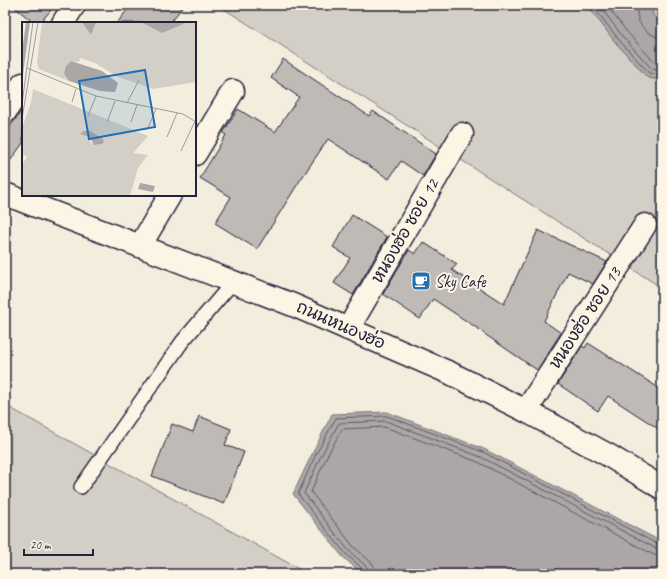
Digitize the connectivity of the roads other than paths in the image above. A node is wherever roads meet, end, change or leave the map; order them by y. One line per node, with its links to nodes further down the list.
1 (74, 5): 2 (main road)
2 (64, 22)
3 (22, 86): 5 (main road)
4 (233, 91): 7 (main road)
5 (5, 112)
6 (462, 134): 13 (main road, หนองฮ่อ ซอย 12)
7 (196, 152)
8 (5, 194): 11 (main road, ถนนหนองฮ่อ)
9 (169, 196): 11 (main road)
10 (645, 225): 14 (main road, หนองฮ่อ ซอย 13)
11 (140, 246): 12 (main road, ถนนหนองฮ่อ)
12 (233, 282): 13 (main road, ถนนหนองฮ่อ); 15 (lane)
13 (348, 329): 14 (main road, ถนนหนองฮ่อ)
14 (526, 410): 16 (main road, ถนนหนองฮ่อ)
15 (81, 487)
16 (662, 488)

